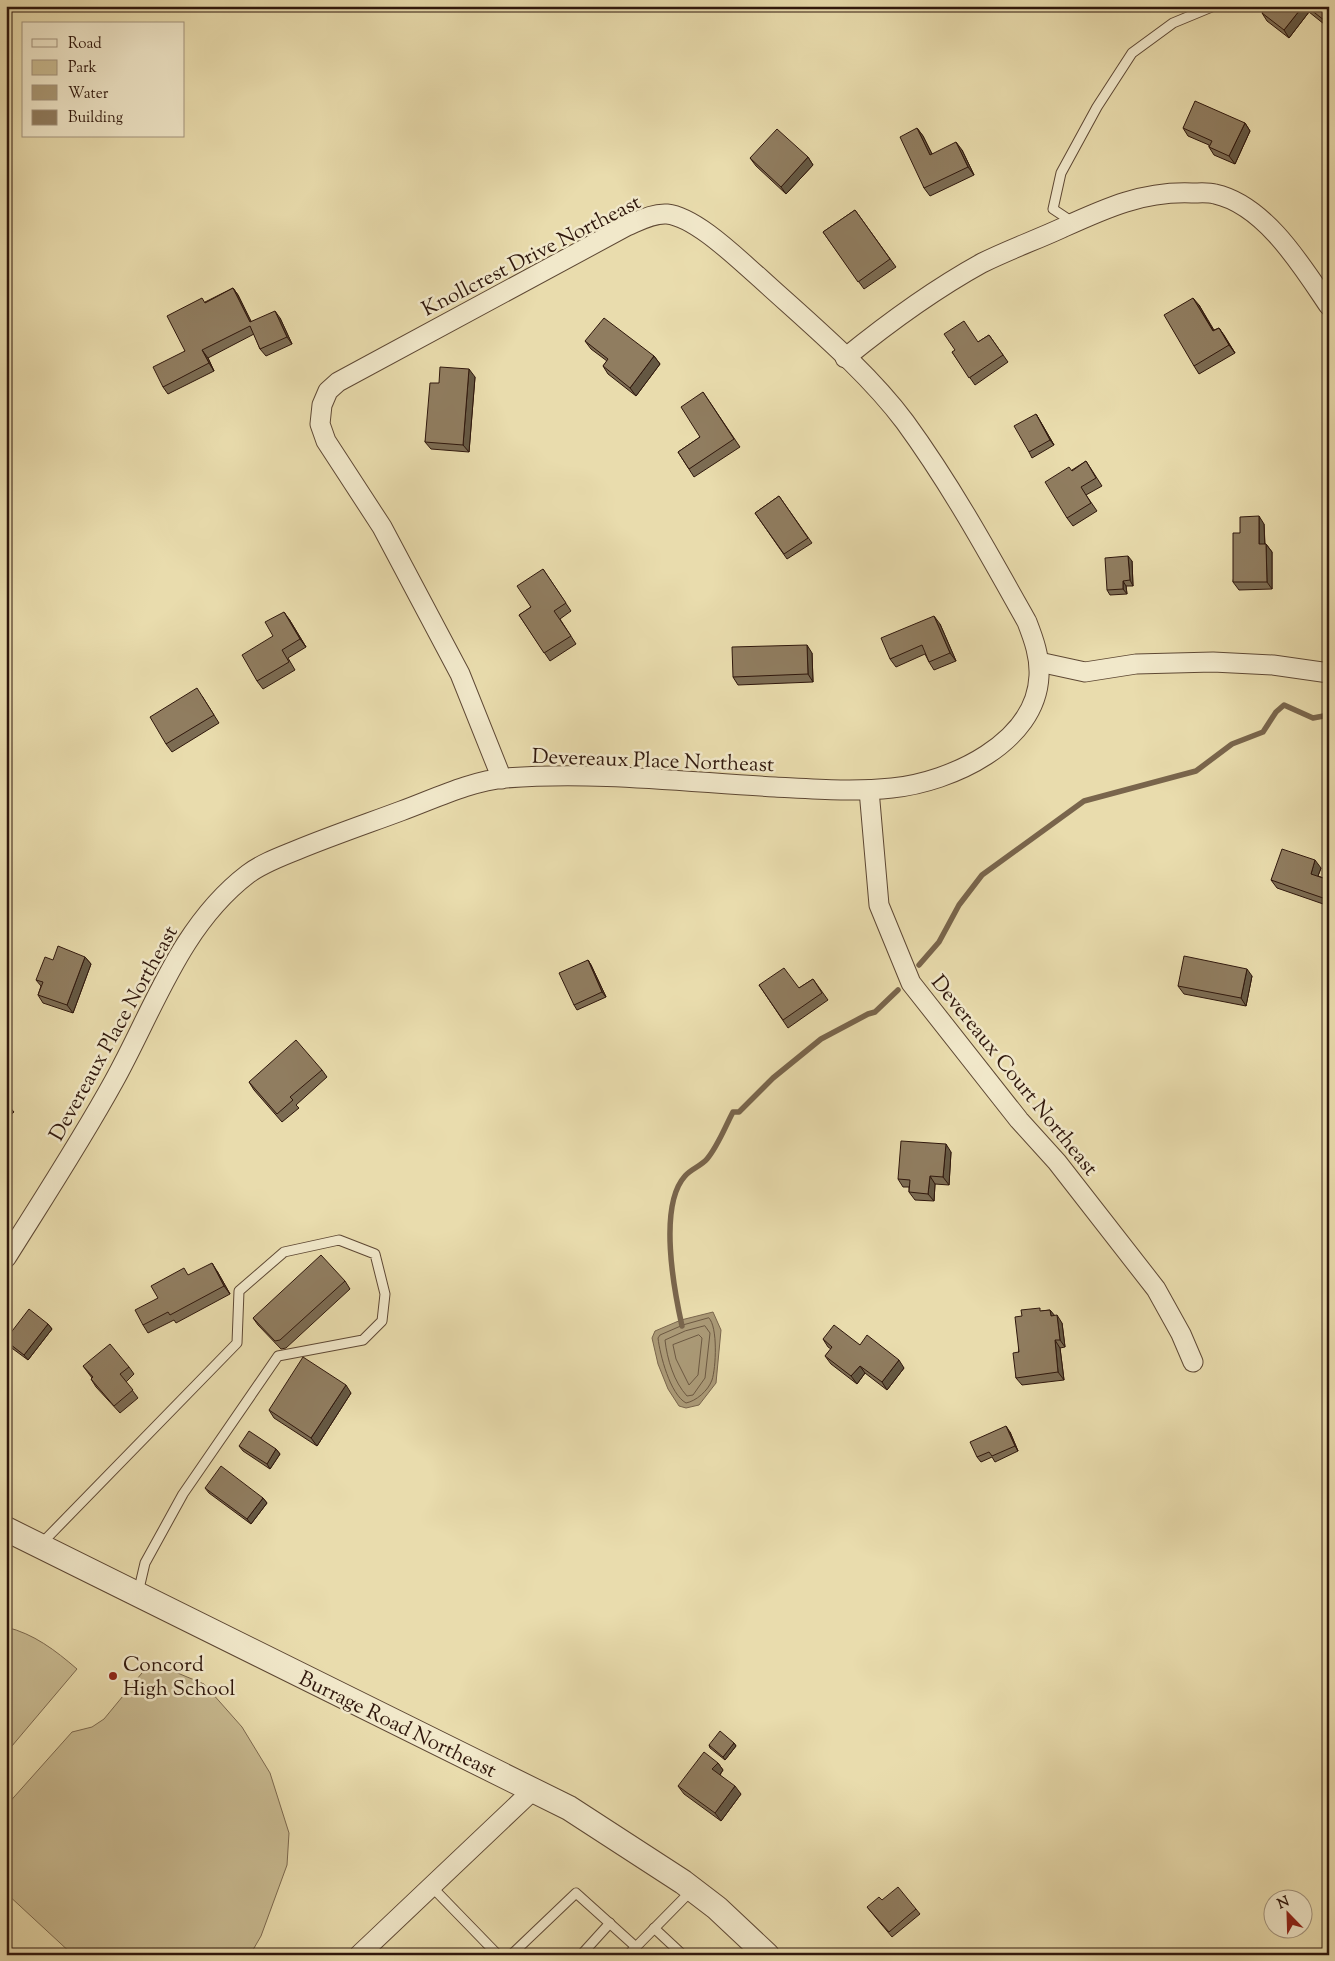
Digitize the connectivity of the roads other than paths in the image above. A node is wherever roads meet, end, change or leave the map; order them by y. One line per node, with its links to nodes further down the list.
1 (1214, 6): 2 (lane)
2 (1074, 223): 3 (street); 4 (street)
3 (1329, 306)
4 (845, 358): 5 (street, Devereaux Place Northeast); 7 (street, Knollcrest Drive Northeast)
5 (1039, 662): 6 (street); 8 (street, Devereaux Place Northeast)
6 (1329, 673)
7 (502, 778): 8 (street, Devereaux Place Northeast); 9 (street, Devereaux Place Northeast)
8 (869, 790): 10 (street, Devereaux Court Northeast)
9 (6, 1258)
10 (1193, 1362)
11 (6, 1529): 12 (street, Burrage Road Northeast)
12 (39, 1546): 13 (street, Burrage Road Northeast); 13 (lane)
13 (138, 1595): 14 (street, Burrage Road Northeast)
14 (532, 1791): 15 (street); 16 (street, Burrage Road Northeast)
15 (431, 1886): 21 (street); 22 (lane)
16 (693, 1890): 18 (lane); 26 (street, Burrage Road Northeast)
17 (610, 1923): 19 (lane); 23 (lane); 24 (lane)
18 (654, 1928): 19 (lane); 20 (lane)
19 (636, 1947): 25 (lane)
20 (682, 1954)
21 (359, 1955)
22 (498, 1955)
23 (511, 1955)
24 (581, 1955)
25 (628, 1955)
26 (767, 1955)

